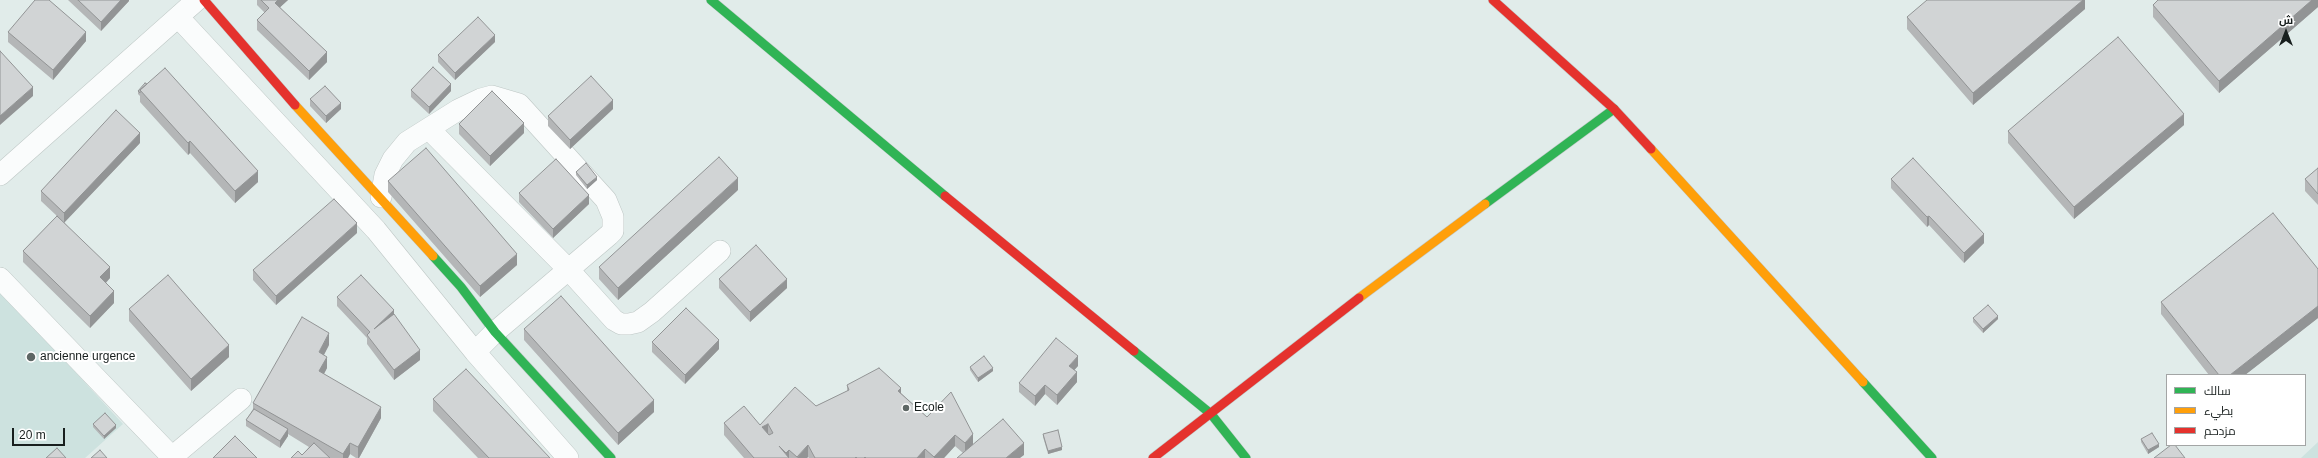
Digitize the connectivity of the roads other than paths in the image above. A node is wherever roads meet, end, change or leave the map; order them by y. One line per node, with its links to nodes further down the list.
1 (197, 0): 5 (street)
2 (204, 0): 9 (street)
3 (711, 0): 18 (street)
4 (1493, 0): 6 (street)
5 (179, 18): 8 (street); 11 (street)
6 (1614, 109): 18 (street); 24 (street)
7 (429, 129): 9 (street); 13 (street); 13 (street)
8 (0, 175)
9 (381, 197): 10 (street)
10 (410, 229): 11 (street); 15 (street)
11 (388, 246): 16 (street)
12 (720, 250): 13 (street)
13 (568, 269): 15 (street)
14 (0, 278): 20 (street)
15 (495, 332): 16 (street); 22 (street)
16 (475, 352): 21 (street)
17 (242, 399): 20 (street)
18 (1211, 414): 19 (street); 23 (street)
19 (1164, 455)
20 (173, 457)
21 (568, 458)
22 (611, 458)
23 (1246, 458)
24 (1932, 458)

